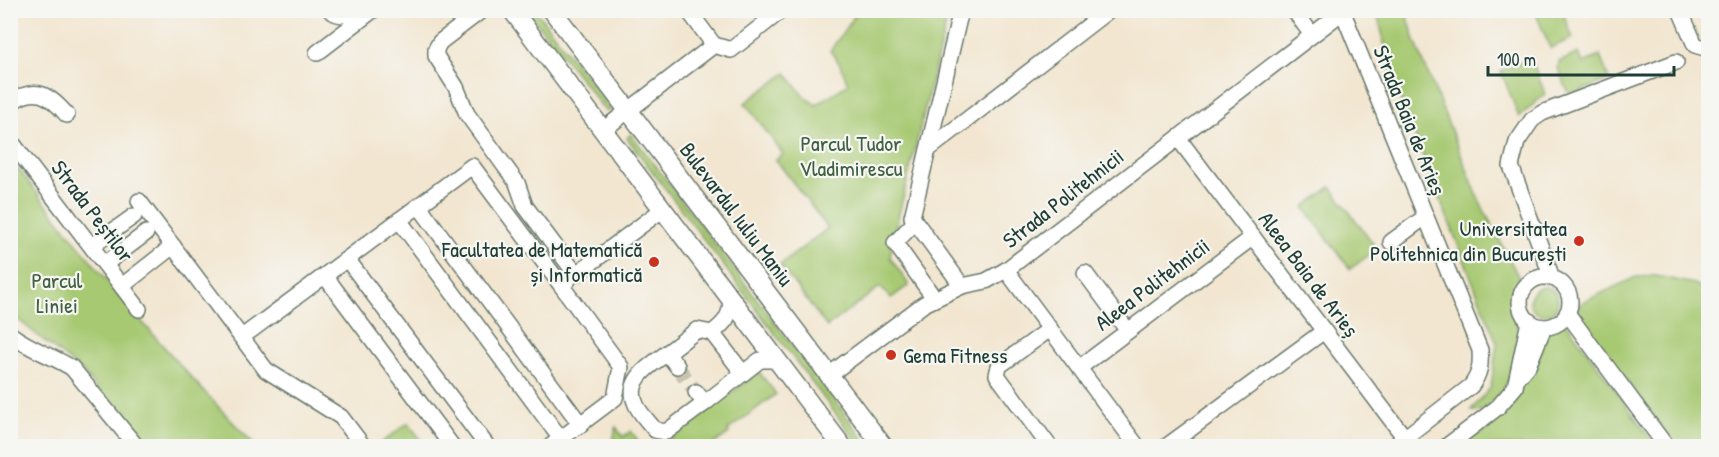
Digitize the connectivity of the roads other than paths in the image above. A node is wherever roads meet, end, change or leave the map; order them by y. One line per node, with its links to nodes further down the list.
1 (330, 10): 2 (street)
2 (358, 10)
3 (373, 10): 17 (street)
4 (482, 10): 26 (street)
5 (512, 10): 22 (main road)
6 (552, 10): 20 (main road, Bulevardul Iuliu Maniu)
7 (688, 10): 15 (street)
8 (782, 10): 15 (street)
9 (961, 10): 25 (street)
10 (1109, 10): 25 (street)
11 (1294, 10): 14 (street)
12 (1680, 10): 16 (street)
13 (1342, 12): 14 (street, Strada Politehnicii); 32 (street, Strada Baia de Arieș)
14 (1312, 35): 23 (street, Strada Politehnicii)
15 (714, 45): 20 (street)
16 (1708, 49)
17 (317, 52)
18 (1676, 62): 46 (street)
19 (10, 103): 21 (street)
20 (628, 111): 22 (street); 66 (main road, Bulevardul Iuliu Maniu)
21 (67, 115)
22 (603, 130): 30 (main road)
23 (1178, 138): 36 (street, Aleea Baia de Arieș); 42 (street, Strada Politehnicii)
24 (10, 140): 38 (street, Strada Peștilor)
25 (929, 149): 34 (street)
26 (502, 162): 27 (street); 44 (street)
27 (481, 178): 29 (street); 47 (street)
28 (139, 201): 39 (street)
29 (419, 206): 33 (street); 67 (street)
30 (662, 210): 44 (street); 51 (main road)
31 (134, 216): 38 (street)
32 (1425, 217): 37 (street); 68 (street, Strada Baia de Arieș)
33 (399, 220): 40 (street); 69 (street)
34 (915, 222): 49 (street); 50 (street)
35 (146, 233): 41 (street)
36 (1252, 237): 56 (street, Aleea Politehnicii); 57 (street, Aleea Baia de Arieș)
37 (1391, 242)
38 (92, 246): 41 (street, Strada Peștilor)
39 (173, 246): 48 (street); 60 (street)
40 (347, 259): 45 (street); 73 (street)
41 (105, 264): 48 (street, Strada Peștilor)
42 (1006, 270): 49 (street, Strada Politehnicii); 55 (street)
43 (1085, 273): 56 (street)
44 (576, 274): 47 (street)
45 (325, 276): 60 (street); 72 (street)
46 (1552, 278): 53 (street); 54 (street)
47 (561, 285): 67 (street)
48 (122, 286): 52 (street, Strada Peștilor)
49 (962, 286): 50 (street, Strada Politehnicii)
50 (934, 298): 66 (street, Strada Politehnicii)
51 (731, 301): 58 (street); 62 (main road)
52 (139, 309)
53 (1567, 313): 54 (street); 80 (street)
54 (1536, 324): 79 (street)
55 (1050, 329): 64 (street); 76 (street)
56 (1128, 331): 64 (street, Aleea Politehnicii)
57 (1324, 331): 68 (street, Aleea Baia de Arieș); 78 (street)
58 (712, 333): 61 (street); 65 (street)
59 (10, 334): 70 (street)
60 (242, 338): 71 (street)
61 (667, 353): 63 (street); 65 (street)
62 (779, 363): 65 (street); 74 (main road)
63 (677, 366)
64 (1079, 368): 77 (street)
65 (743, 373)
66 (829, 375): 75 (main road, Bulevardul Iuliu Maniu)
67 (580, 424): 69 (street)
68 (1399, 442)
69 (556, 443)
70 (136, 447)
71 (363, 447)
72 (452, 447)
73 (487, 447)
74 (842, 447)
75 (883, 447)
76 (1049, 447)
77 (1137, 447)
78 (1167, 447)
79 (1447, 447)
80 (1666, 447)

